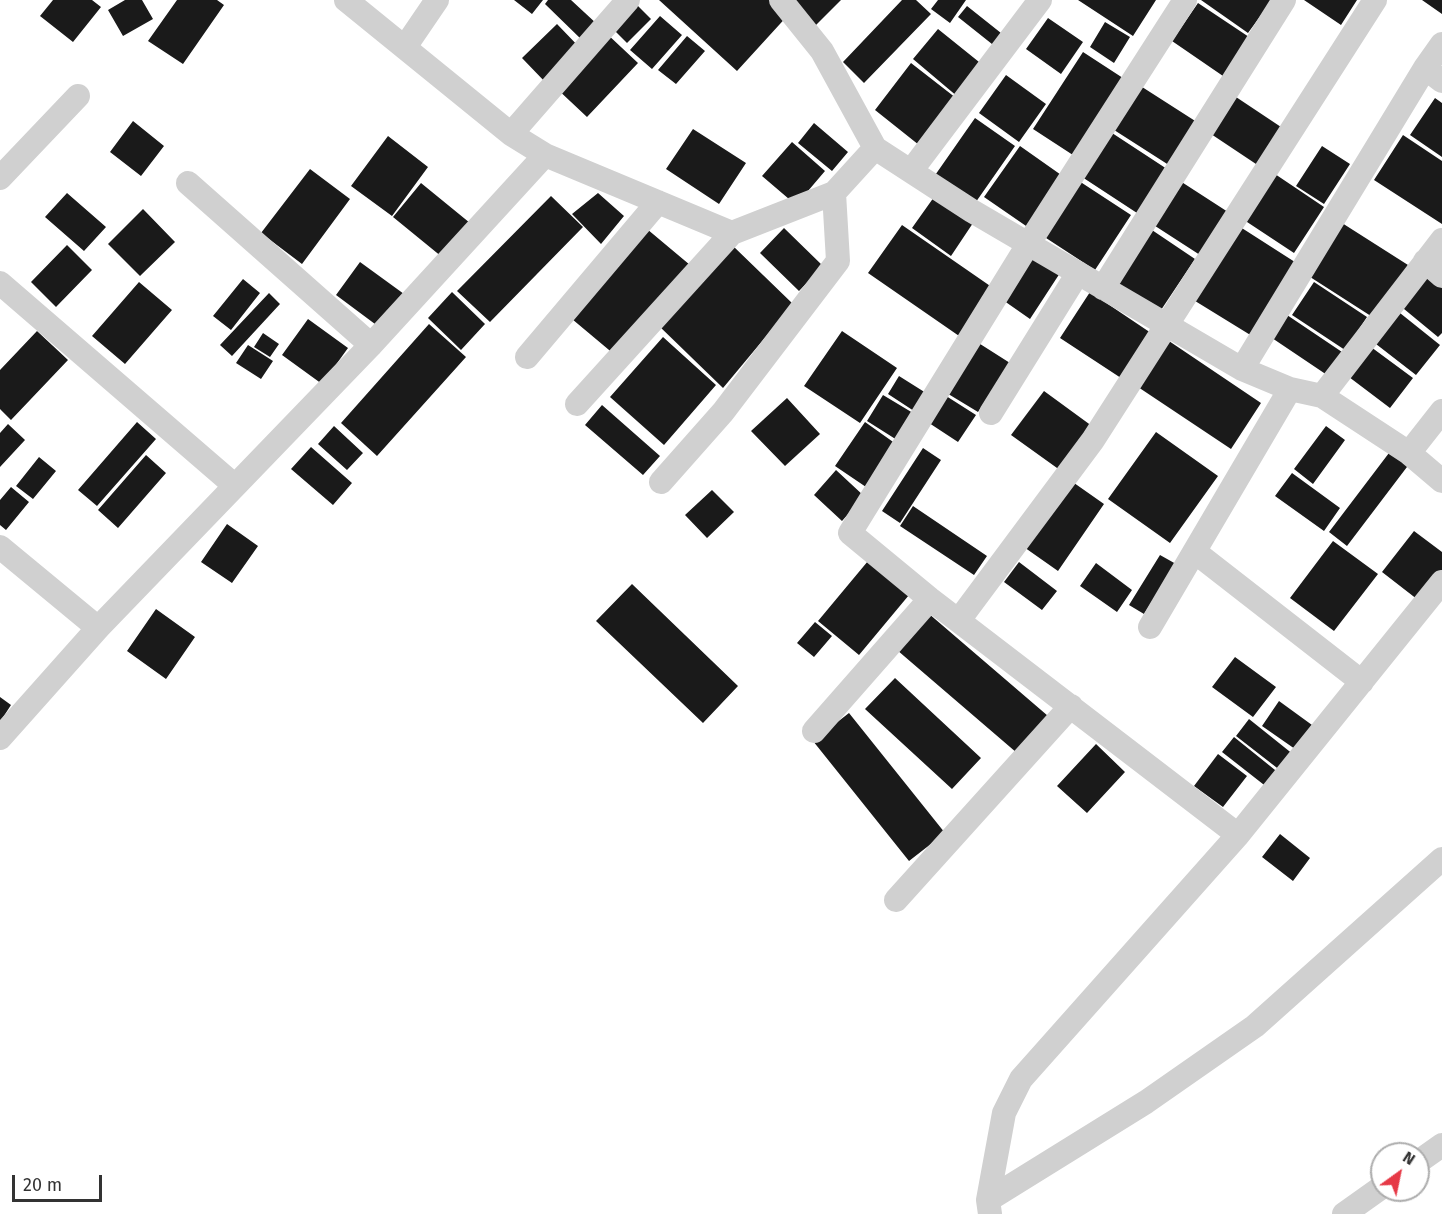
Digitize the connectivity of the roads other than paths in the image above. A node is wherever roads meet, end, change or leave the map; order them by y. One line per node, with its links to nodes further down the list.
1 (346, 0): 10 (street)
2 (437, 0): 10 (street)
3 (628, 0): 13 (street)
4 (781, 0): 14 (street)
5 (1040, 0): 16 (street)
6 (1185, 0): 23 (street)
7 (1284, 0): 27 (street)
8 (1375, 0): 28 (street)
9 (1442, 44): 11 (street)
10 (405, 48): 13 (street)
11 (1433, 74): 31 (street)
12 (78, 96): 17 (street)
13 (511, 134): 15 (street)
14 (874, 148): 16 (street); 19 (street)
15 (545, 155): 20 (street); 29 (street)
16 (911, 171): 23 (street)
17 (0, 178)
18 (188, 183): 29 (street)
19 (834, 193): 21 (street); 39 (street)
20 (658, 202): 21 (street); 30 (street)
21 (732, 233): 34 (street)
22 (1442, 240): 24 (street)
23 (1029, 243): 25 (street); 44 (street)
24 (1433, 268): 33 (street)
25 (1078, 273): 27 (street); 36 (street)
26 (0, 283): 40 (street)
27 (1103, 288): 28 (street)
28 (1164, 326): 31 (street); 45 (street)
29 (370, 345): 40 (street)
30 (527, 357)
31 (1242, 369): 32 (street)
32 (1290, 389): 33 (street); 42 (street)
33 (1322, 396): 37 (street)
34 (578, 404)
35 (1442, 411): 37 (street)
36 (991, 413)
37 (1409, 453): 38 (street)
38 (1442, 481)
39 (661, 482)
40 (234, 485): 47 (street)
41 (0, 547): 47 (street)
42 (1195, 552): 46 (street); 48 (street)
43 (1442, 582): 48 (street)
44 (930, 599): 45 (street); 50 (street)
45 (960, 620): 49 (street)
46 (1150, 627)
47 (98, 628): 51 (street)
48 (1362, 682): 52 (street)
49 (1071, 706): 52 (street); 54 (street)
50 (814, 731)
51 (0, 738)
52 (1238, 835): 56 (street)
53 (1442, 859): 56 (street)
54 (896, 900)
55 (1370, 1196): 57 (street)
56 (989, 1207)
57 (1344, 1214)

